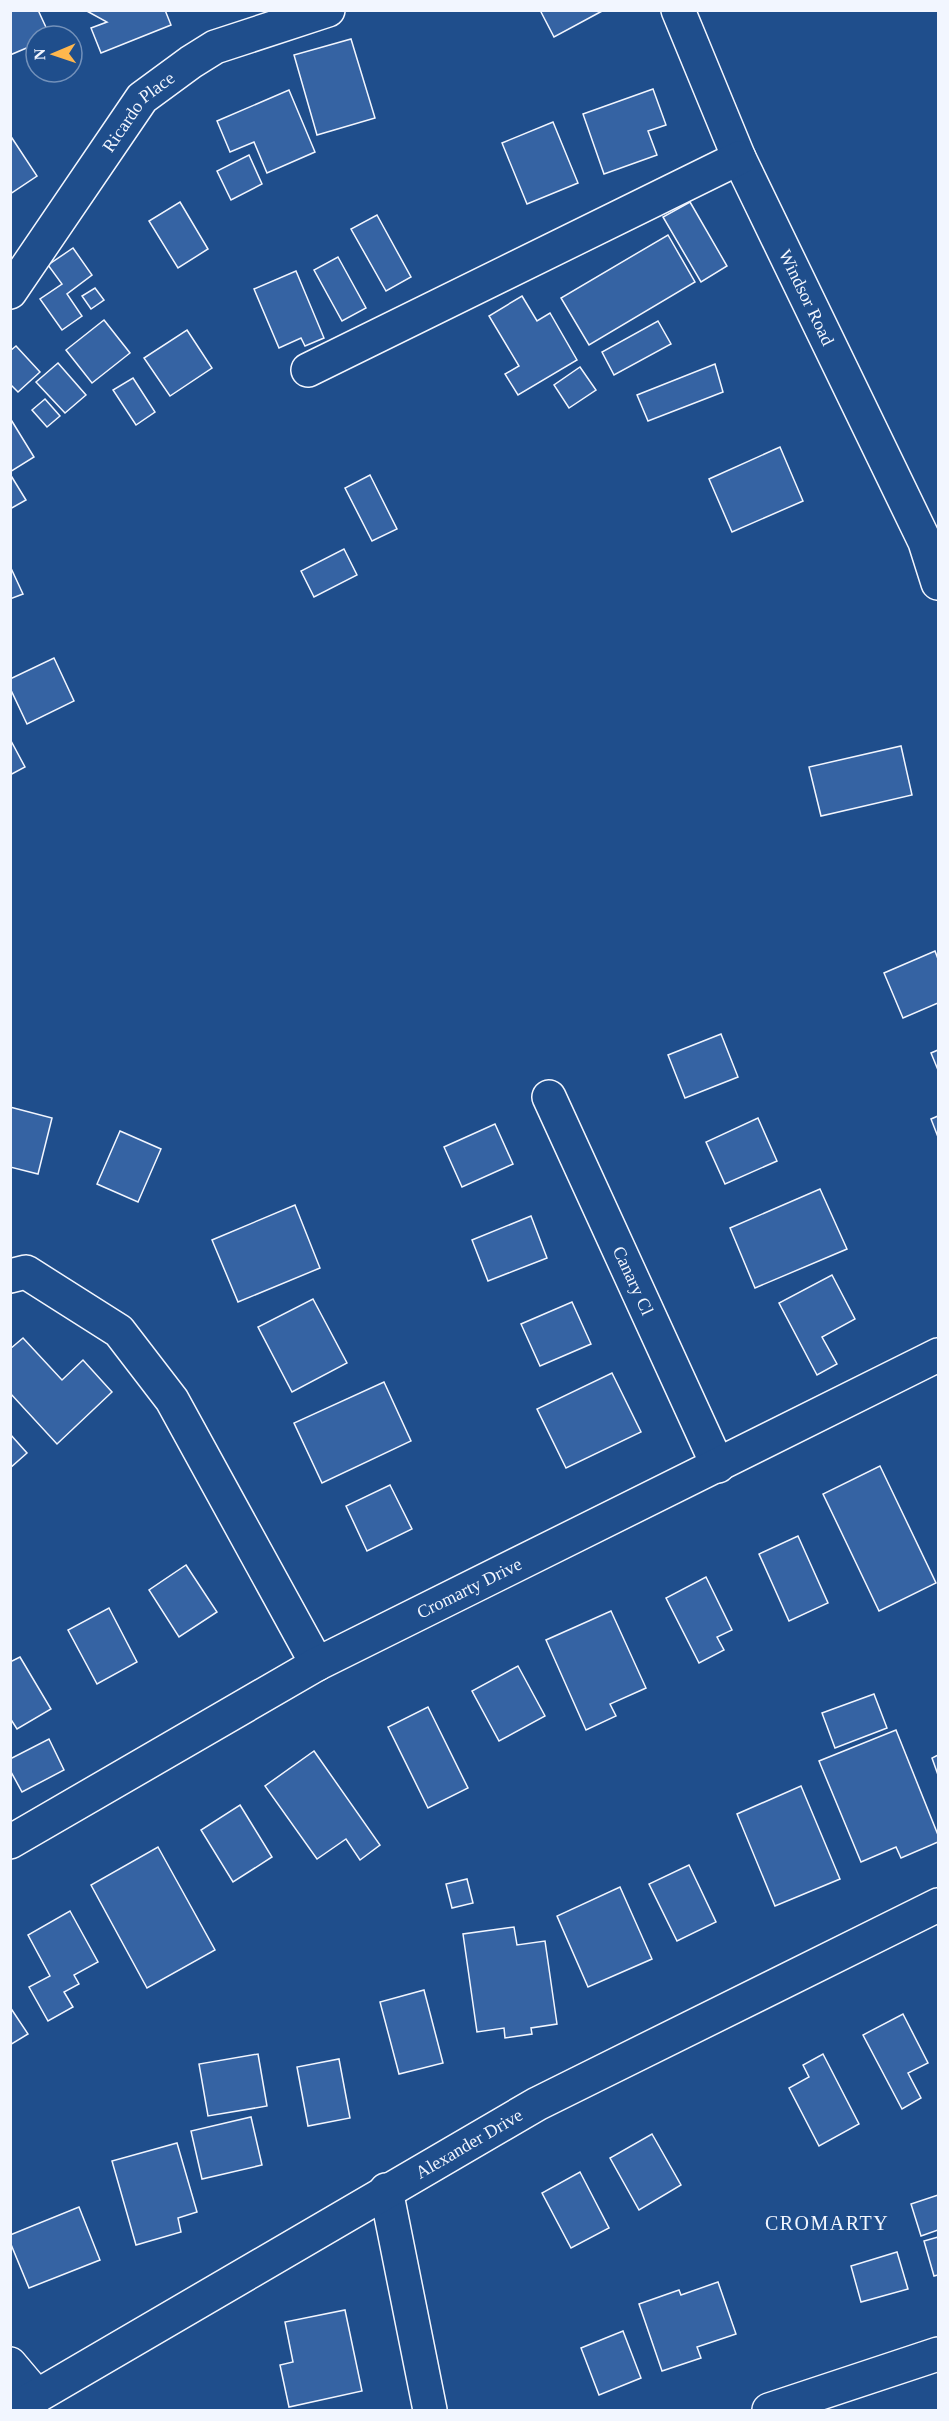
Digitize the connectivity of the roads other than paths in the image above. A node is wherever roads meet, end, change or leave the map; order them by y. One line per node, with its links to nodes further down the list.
1 (328, 10): 4 (street, Ricardo Place)
2 (678, 10): 3 (street, Windsor Road)
3 (739, 158): 5 (street); 6 (street, Windsor Road)
4 (10, 292)
5 (308, 370)
6 (939, 583)
7 (549, 1097): 10 (street, Canary Cl)
8 (10, 1276): 11 (street)
9 (939, 1355): 10 (street, Cromarty Drive)
10 (718, 1466): 11 (street, Cromarty Drive)
11 (317, 1664): 12 (street, Cromarty Drive)
12 (10, 1842)
13 (939, 1905): 14 (street, Alexander Drive)
14 (386, 2190): 17 (street, Alexander Drive); 18 (street)
15 (939, 2354): 19 (street)
16 (10, 2364): 17 (street)
17 (25, 2403)
18 (430, 2410)
19 (770, 2410)

